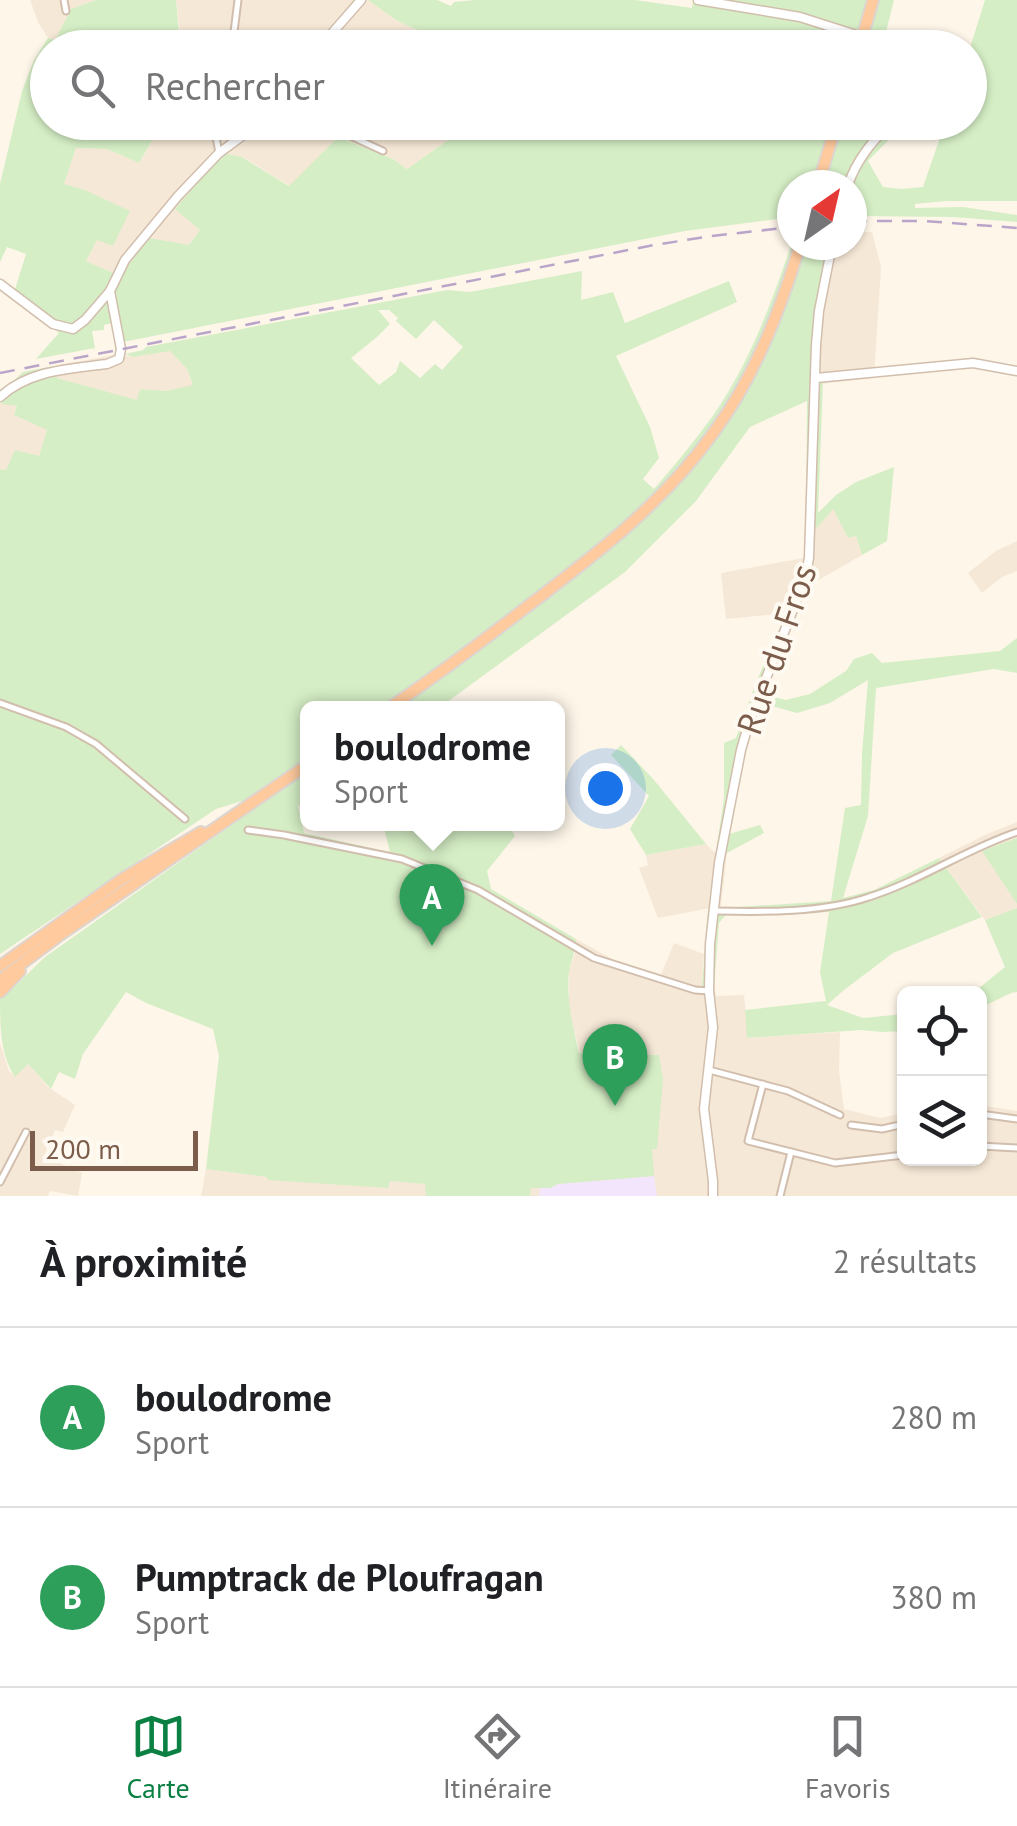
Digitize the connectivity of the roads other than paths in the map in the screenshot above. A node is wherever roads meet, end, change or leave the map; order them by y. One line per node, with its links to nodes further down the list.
1 (64, 0): 6 (street)
2 (238, 0): 7 (street)
3 (361, 0): 8 (street)
4 (700, 0): 9 (street)
5 (873, 0): 10 (highway, bridge)
6 (66, 10)
7 (234, 30)
8 (335, 30)
9 (841, 30)
10 (864, 30)
11 (216, 140): 17 (street)
12 (236, 140): 17 (street)
13 (356, 140): 16 (street)
14 (831, 140): 18 (highway)
15 (874, 140): 19 (street)
16 (383, 151)
17 (219, 153): 23 (street)
18 (822, 170)
19 (854, 170)
20 (795, 260): 27 (highway)
21 (828, 260): 25 (street, Rue du Fros)
22 (0, 284): 23 (street)
23 (110, 292): 26 (street)
24 (1017, 370): 25 (street)
25 (816, 378): 34 (street, Rue du Fros)
26 (0, 397)
27 (400, 701)
28 (0, 702): 31 (street)
29 (300, 770): 30 (highway)
30 (250, 804): 35 (highway); 36 (highway)
31 (185, 819)
32 (248, 830): 38 (street)
33 (1017, 832): 34 (street)
34 (714, 910): 38 (street, Rue du Fros)
35 (94, 913): 37 (highway); 39 (highway)
36 (0, 962)
37 (0, 980)
38 (709, 991): 40 (street, Rue du Fros)
39 (0, 992)
40 (710, 1070): 41 (street); 53 (street, Rue du Fros)
41 (763, 1084): 42 (street); 50 (street)
42 (840, 1115)
43 (987, 1115): 44 (street)
44 (1017, 1118)
45 (851, 1125): 46 (street)
46 (897, 1126)
47 (26, 1132): 52 (street)
48 (987, 1146): 49 (street)
49 (1017, 1148)
50 (792, 1152): 51 (street); 54 (street)
51 (897, 1156)
52 (0, 1182)
53 (713, 1196)
54 (780, 1196)

